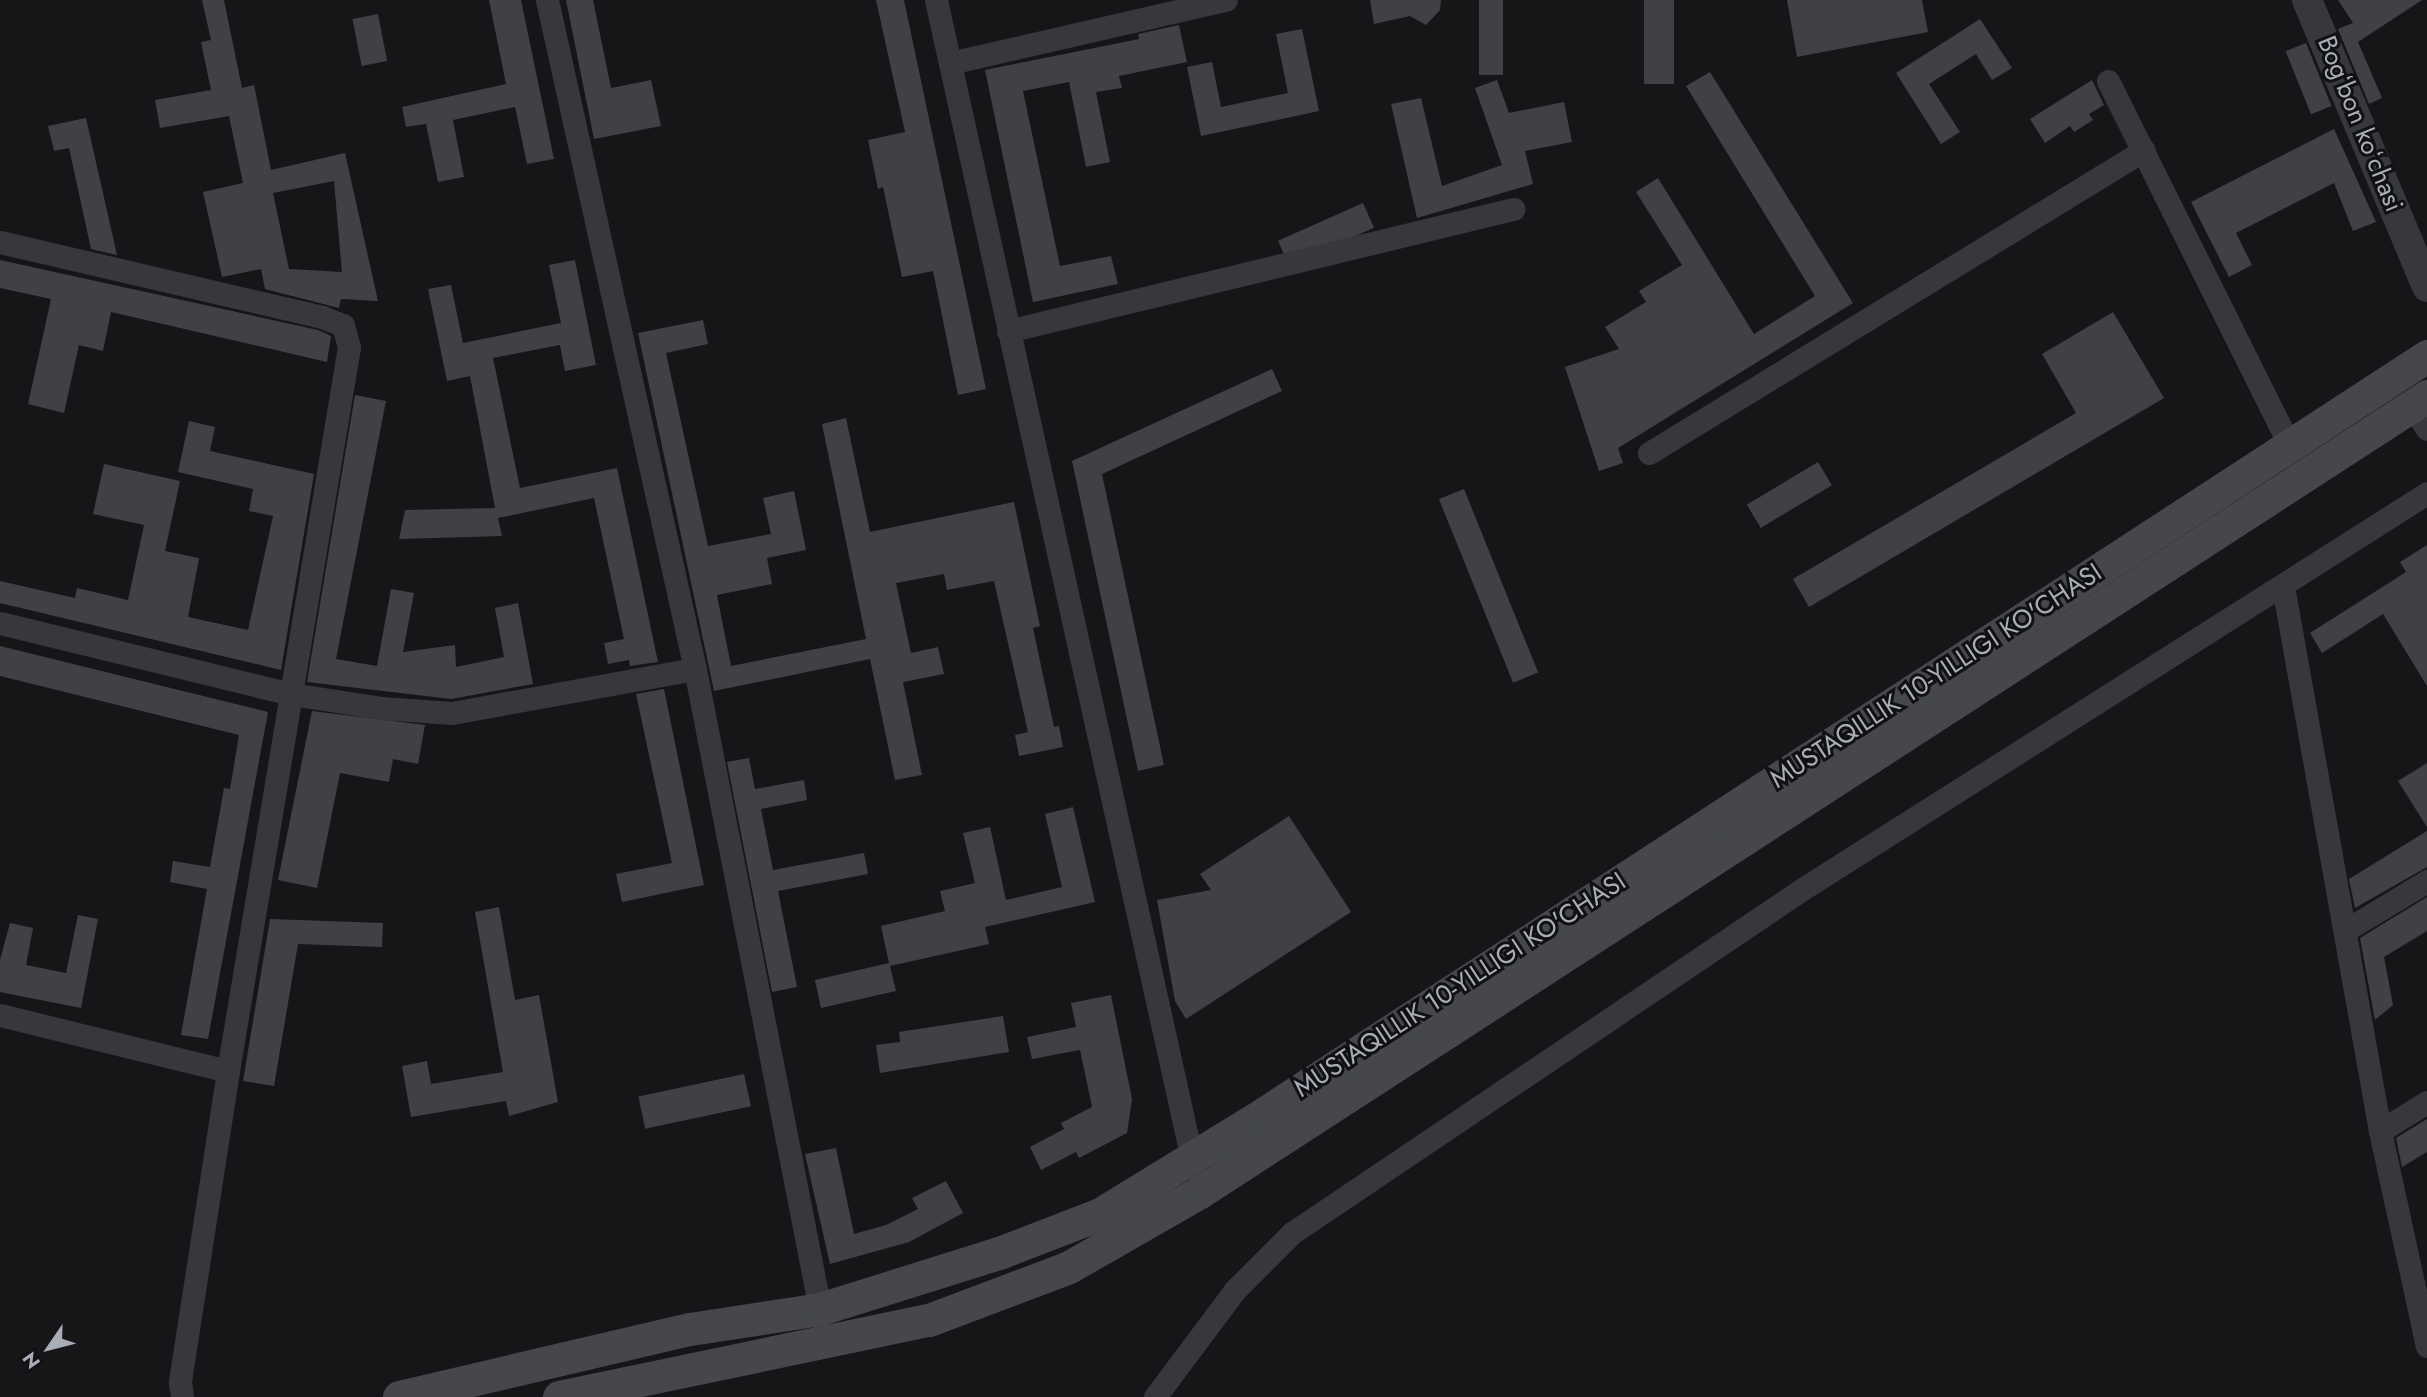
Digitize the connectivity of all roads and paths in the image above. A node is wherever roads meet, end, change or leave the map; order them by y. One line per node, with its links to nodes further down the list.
1 (547, 0): 19 (street)
2 (936, 0): 5 (street)
3 (1226, 0): 5 (street)
4 (2307, 0): 10 (street, Bogʻbon koʻchasi)
5 (950, 63): 11 (street)
6 (2108, 81): 7 (street)
7 (2144, 150): 14 (street); 15 (street)
8 (1513, 209): 11 (street)
9 (0, 242): 20 (street)
10 (2427, 287)
11 (1008, 331): 27 (street)
12 (2427, 356): 14 (main road, MUSTAQILLIK 10-YILLIGI KO'CHASI)
13 (2422, 410): 28 (main road, MUSTAQILLIK 10-YILLIGI KO'CHASI)
14 (2290, 446): 27 (main road, MUSTAQILLIK 10-YILLIGI KO'CHASI)
15 (1649, 453)
16 (2427, 493): 17 (street)
17 (2283, 586): 22 (street); 35 (street)
18 (0, 622): 20 (street)
19 (695, 669): 20 (street); 29 (street)
20 (291, 694): 24 (street)
21 (2427, 881): 22 (street)
22 (2346, 930): 26 (street)
23 (0, 1015): 24 (street)
24 (228, 1071): 32 (street)
25 (2427, 1102): 26 (street)
26 (2380, 1131): 30 (street)
27 (1191, 1157): 28 (street); 29 (main road, MUSTAQILLIK 10-YILLIGI KO'CHASI)
28 (1200, 1192): 31 (main road, MUSTAQILLIK 10-YILLIGI KO'CHASI)
29 (820, 1309): 33 (main road, MUSTAQILLIK 10-YILLIGI KO'CHASI)
30 (2427, 1339)
31 (594, 1394): 34 (main road, MUSTAQILLIK 10-YILLIGI KO'CHASI)
32 (182, 1397)
33 (399, 1397)
34 (559, 1397)
35 (1155, 1397)

